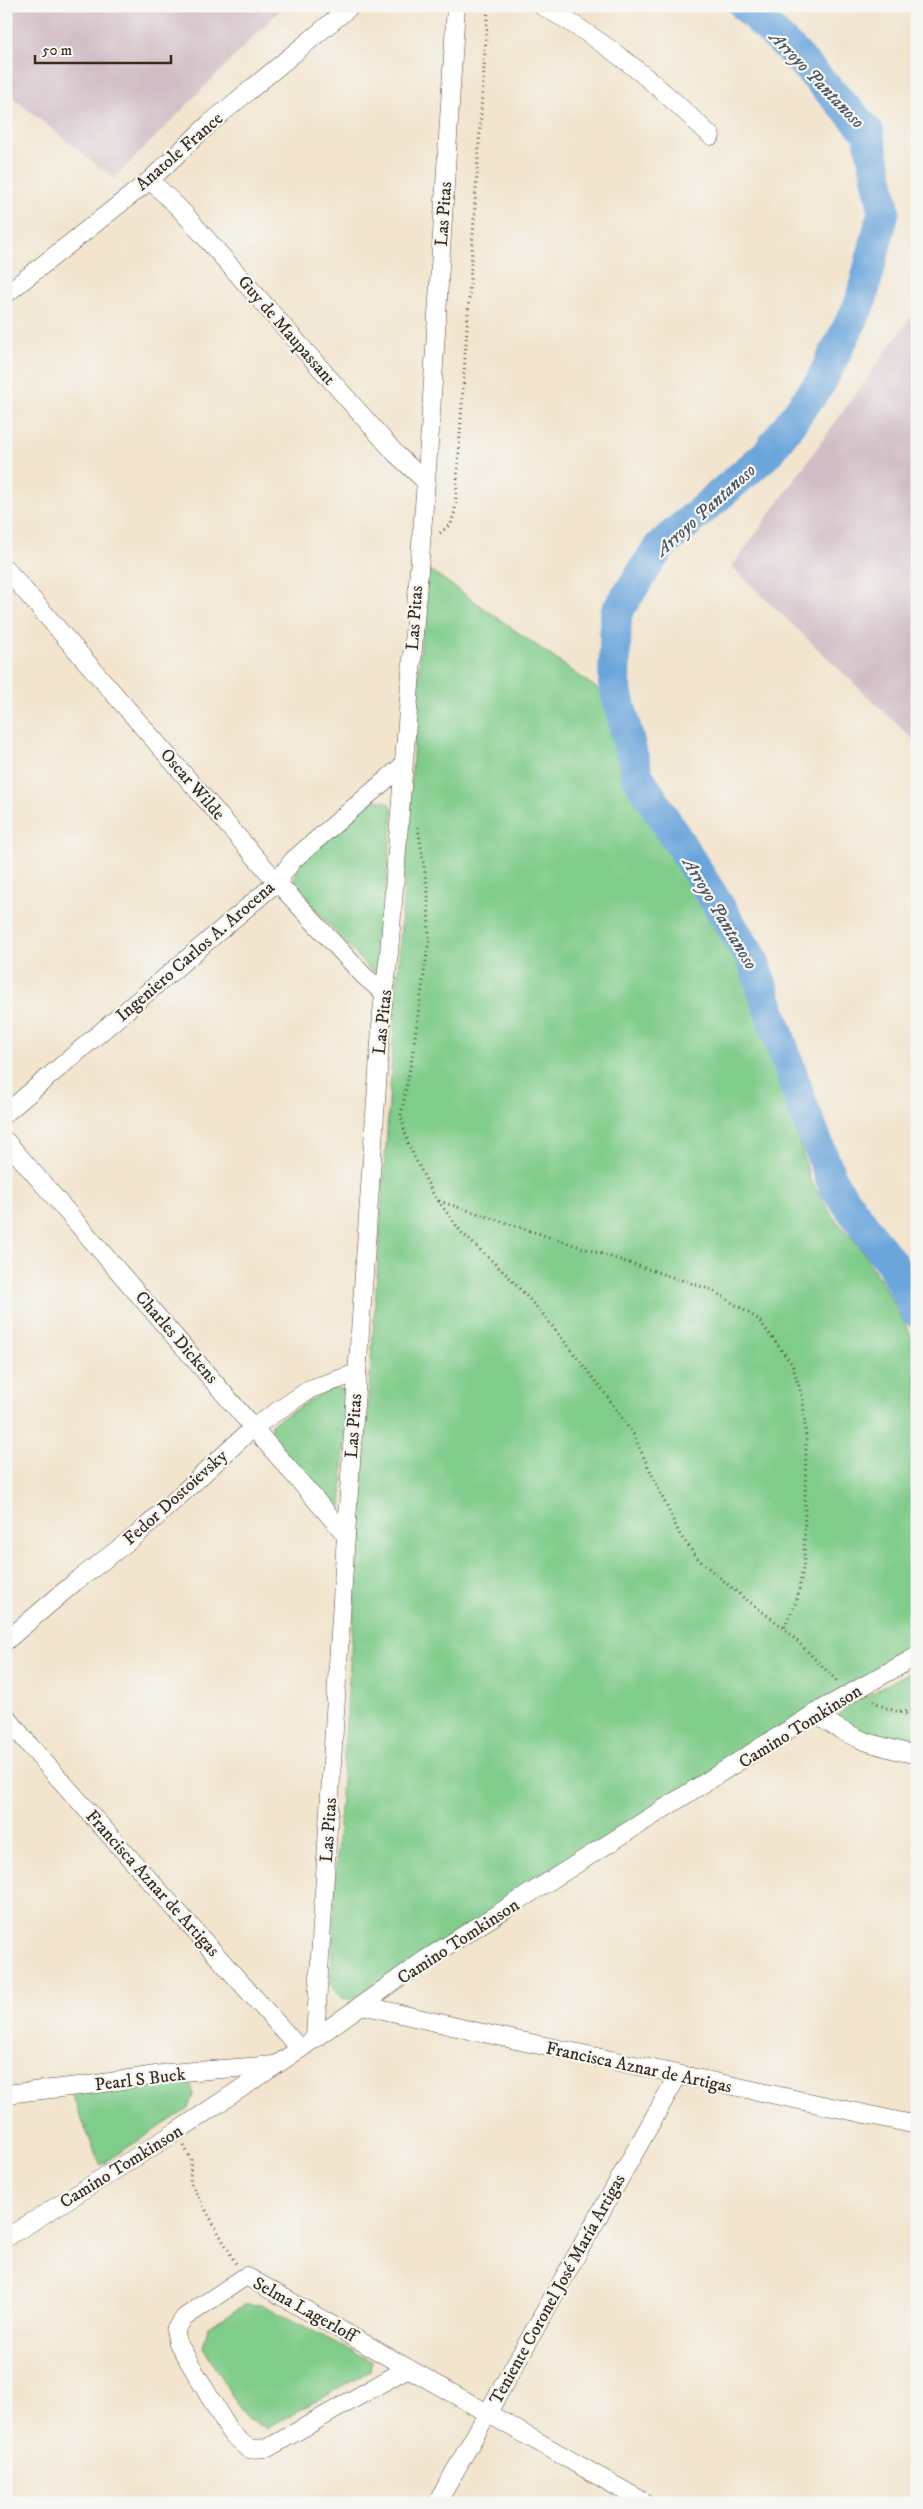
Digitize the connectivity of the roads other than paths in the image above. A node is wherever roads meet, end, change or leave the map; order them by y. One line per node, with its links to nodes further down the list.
1 (351, 6): 5 (street, Anatole France)
2 (456, 6): 7 (street, Las Pitas)
3 (542, 6): 4 (street)
4 (711, 136)
5 (150, 180): 6 (street, Anatole France); 7 (street, Guy de Maupassant)
6 (6, 294)
7 (424, 480): 9 (street, Las Pitas)
8 (6, 569): 10 (street, Oscar Wilde)
9 (402, 766): 10 (street, Ingeniero Carlos A. Arocena); 11 (street, Las Pitas)
10 (277, 882): 11 (street, Oscar Wilde); 12 (street, Ingeniero Carlos A. Arocena)
11 (385, 994): 14 (street, Las Pitas)
12 (6, 1113)
13 (6, 1141): 15 (street, Charles Dickens)
14 (357, 1373): 15 (street, Fedor Dostoievsky); 16 (street, Las Pitas)
15 (254, 1427): 16 (street, Charles Dickens); 17 (street, Fedor Dostoievsky)
16 (346, 1535): 23 (street, Las Pitas)
17 (6, 1641)
18 (917, 1656): 19 (street, Camino Tomkinson)
19 (815, 1714): 21 (street); 22 (street, Camino Tomkinson)
20 (6, 1716): 24 (street, Francisca Aznar de Artigas)
21 (917, 1755)
22 (362, 2005): 23 (street, Camino Tomkinson); 26 (street, Francisca Aznar de Artigas)
23 (315, 2038): 24 (street, Camino Tomkinson)
24 (300, 2049): 25 (street, Camino Tomkinson)
25 (275, 2065): 27 (street, Pearl S Buck); 29 (street, Camino Tomkinson)
26 (678, 2075): 28 (street, Francisca Aznar de Artigas); 31 (street, Teniente Coronel José María Artigas)
27 (6, 2094)
28 (917, 2125)
29 (6, 2238)
30 (408, 2368): 30 (street, Selma Lagerloff); 31 (street, Selma Lagerloff)
31 (487, 2413): 32 (street, Teniente Coronel José María Artigas); 33 (street, Selma Lagerloff)
32 (436, 2503)
33 (646, 2503)

